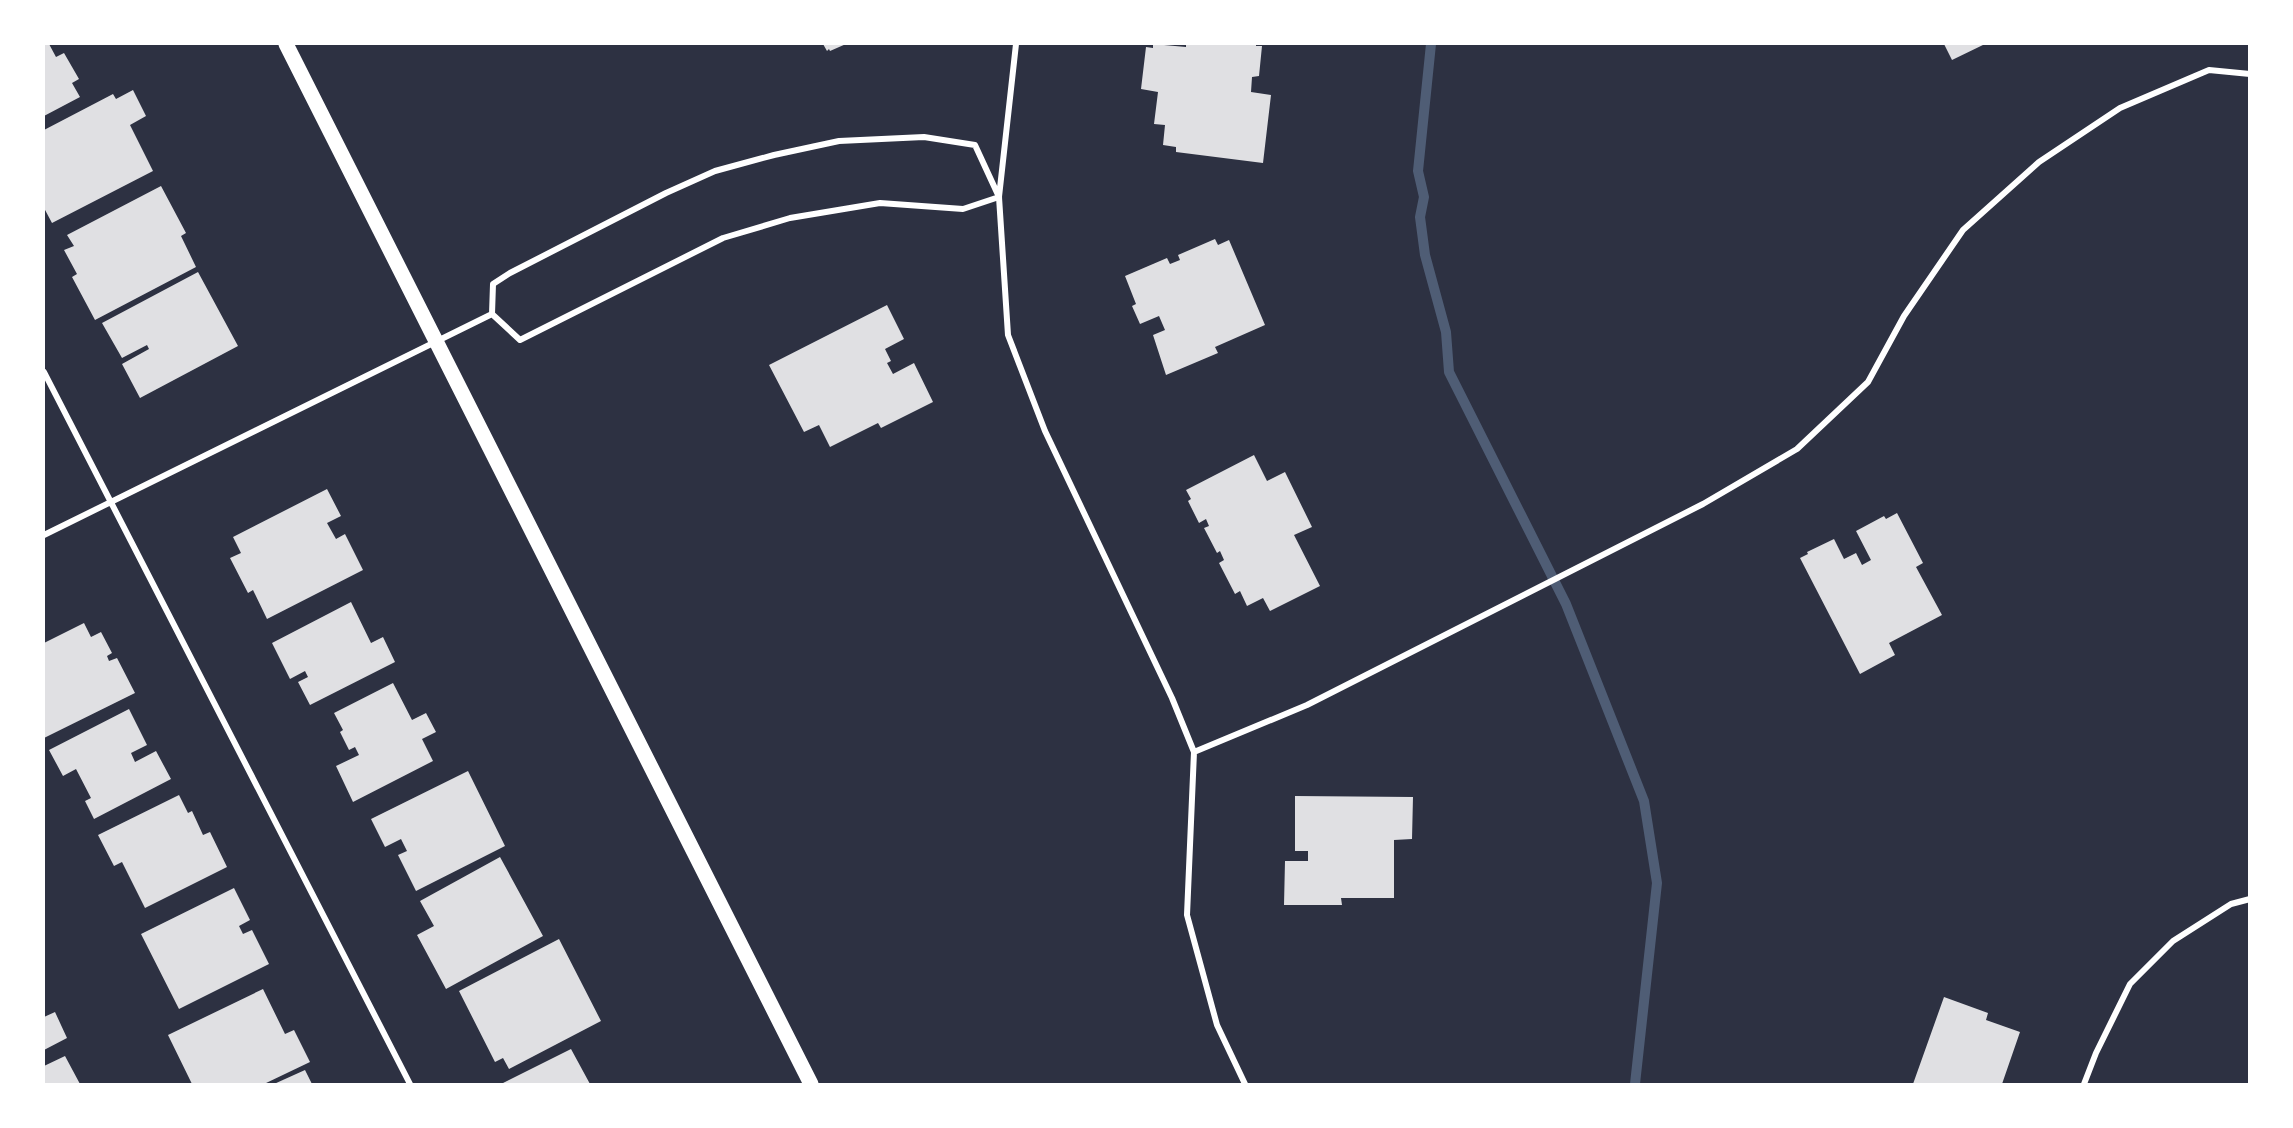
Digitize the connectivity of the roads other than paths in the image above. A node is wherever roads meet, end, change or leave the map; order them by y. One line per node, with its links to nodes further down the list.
1 (286, 44): 6 (main road)
2 (1016, 44): 4 (street)
3 (2250, 74): 10 (street)
4 (999, 197): 5 (street); 5 (street); 10 (street)
5 (492, 314): 6 (street)
6 (436, 343): 8 (street); 13 (main road)
7 (44, 372): 8 (street)
8 (110, 502): 9 (street); 12 (street)
9 (44, 535)
10 (1194, 752): 14 (street)
11 (2250, 898): 15 (street)
12 (410, 1084)
13 (812, 1084)
14 (1245, 1084)
15 (2084, 1084)

